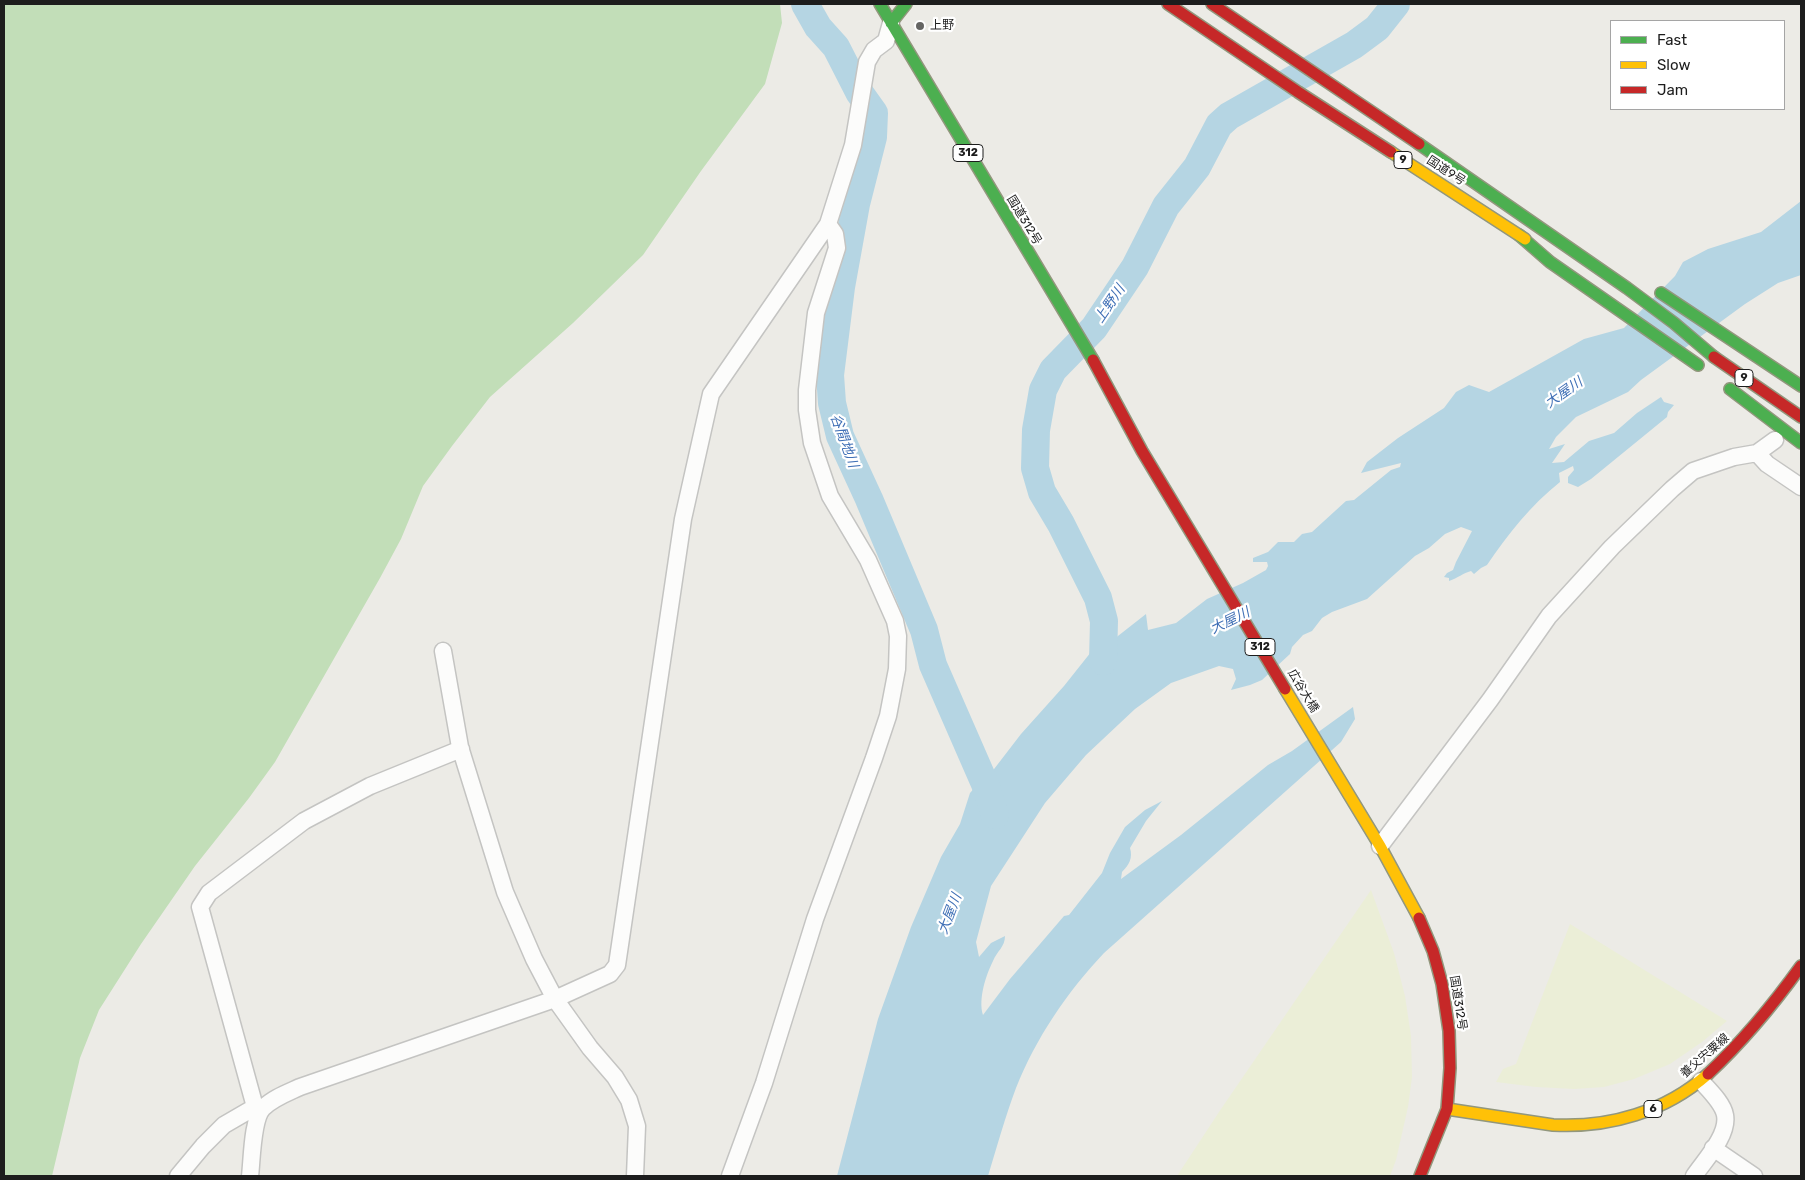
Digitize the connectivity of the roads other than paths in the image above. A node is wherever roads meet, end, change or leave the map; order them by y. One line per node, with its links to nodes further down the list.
1 (880, 4): 5 (main road, 国道312号 / 312)
2 (906, 4): 5 (main road)
3 (1168, 4): 8 (main road, 国道9号 / 9)
4 (1212, 4): 7 (main road, 国道9号 / 9)
5 (891, 23): 6 (street); 18 (main road, 国道312号 / 312)
6 (828, 224): 25 (street); 33 (street)
7 (1575, 247): 9 (main road); 11 (main road, 9)
8 (1553, 261): 11 (main road, 9); 12 (main road)
9 (1611, 263)
10 (1651, 287): 14 (main road)
11 (1712, 356): 15 (main road, 9)
12 (1705, 370)
13 (1721, 382): 17 (main road)
14 (1799, 385)
15 (1801, 417)
16 (1775, 440): 19 (street)
17 (1801, 442)
18 (1142, 451): 23 (main road, 広谷大橋 / 312)
19 (1757, 453): 20 (street); 23 (street)
20 (1801, 487)
21 (443, 651): 22 (street)
22 (461, 750): 25 (street); 27 (street)
23 (1379, 845): 28 (main road, 国道312号 / 312)
24 (1801, 966): 26 (main road, 養父宍粟線 / 6)
25 (555, 999): 27 (street); 32 (street)
26 (1701, 1081): 28 (main road, 養父宍粟線 / 6); 29 (street)
27 (258, 1108): 30 (street); 31 (street)
28 (1447, 1109): 34 (main road, 国道312号 / 312)
29 (1713, 1148): 35 (street); 36 (street)
30 (178, 1176)
31 (250, 1176)
32 (635, 1176)
33 (730, 1176)
34 (1420, 1176)
35 (1694, 1176)
36 (1754, 1176)

